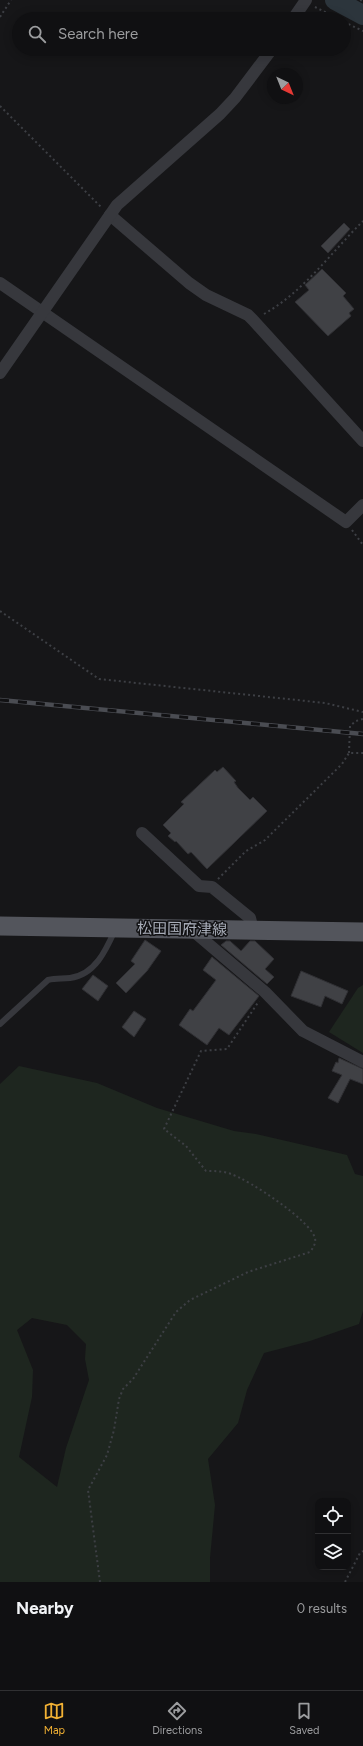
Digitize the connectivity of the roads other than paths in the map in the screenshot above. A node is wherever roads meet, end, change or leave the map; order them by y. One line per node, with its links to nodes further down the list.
1 (304, 1): 2 (street)
2 (297, 12)
3 (267, 56): 4 (street)
4 (110, 216): 6 (street); 8 (street)
5 (0, 282): 6 (street)
6 (42, 312): 7 (street); 9 (street)
7 (0, 373)
8 (363, 441)
9 (363, 506)
10 (142, 833): 14 (street)
11 (0, 926): 12 (main road, 松田国府津線)
12 (116, 927): 13 (main road, 松田国府津線); 16 (lane)
13 (192, 930): 14 (main road, 松田国府津線); 17 (street)
14 (253, 930): 15 (main road, 松田国府津線)
15 (363, 932)
16 (0, 1024)
17 (363, 1062)

